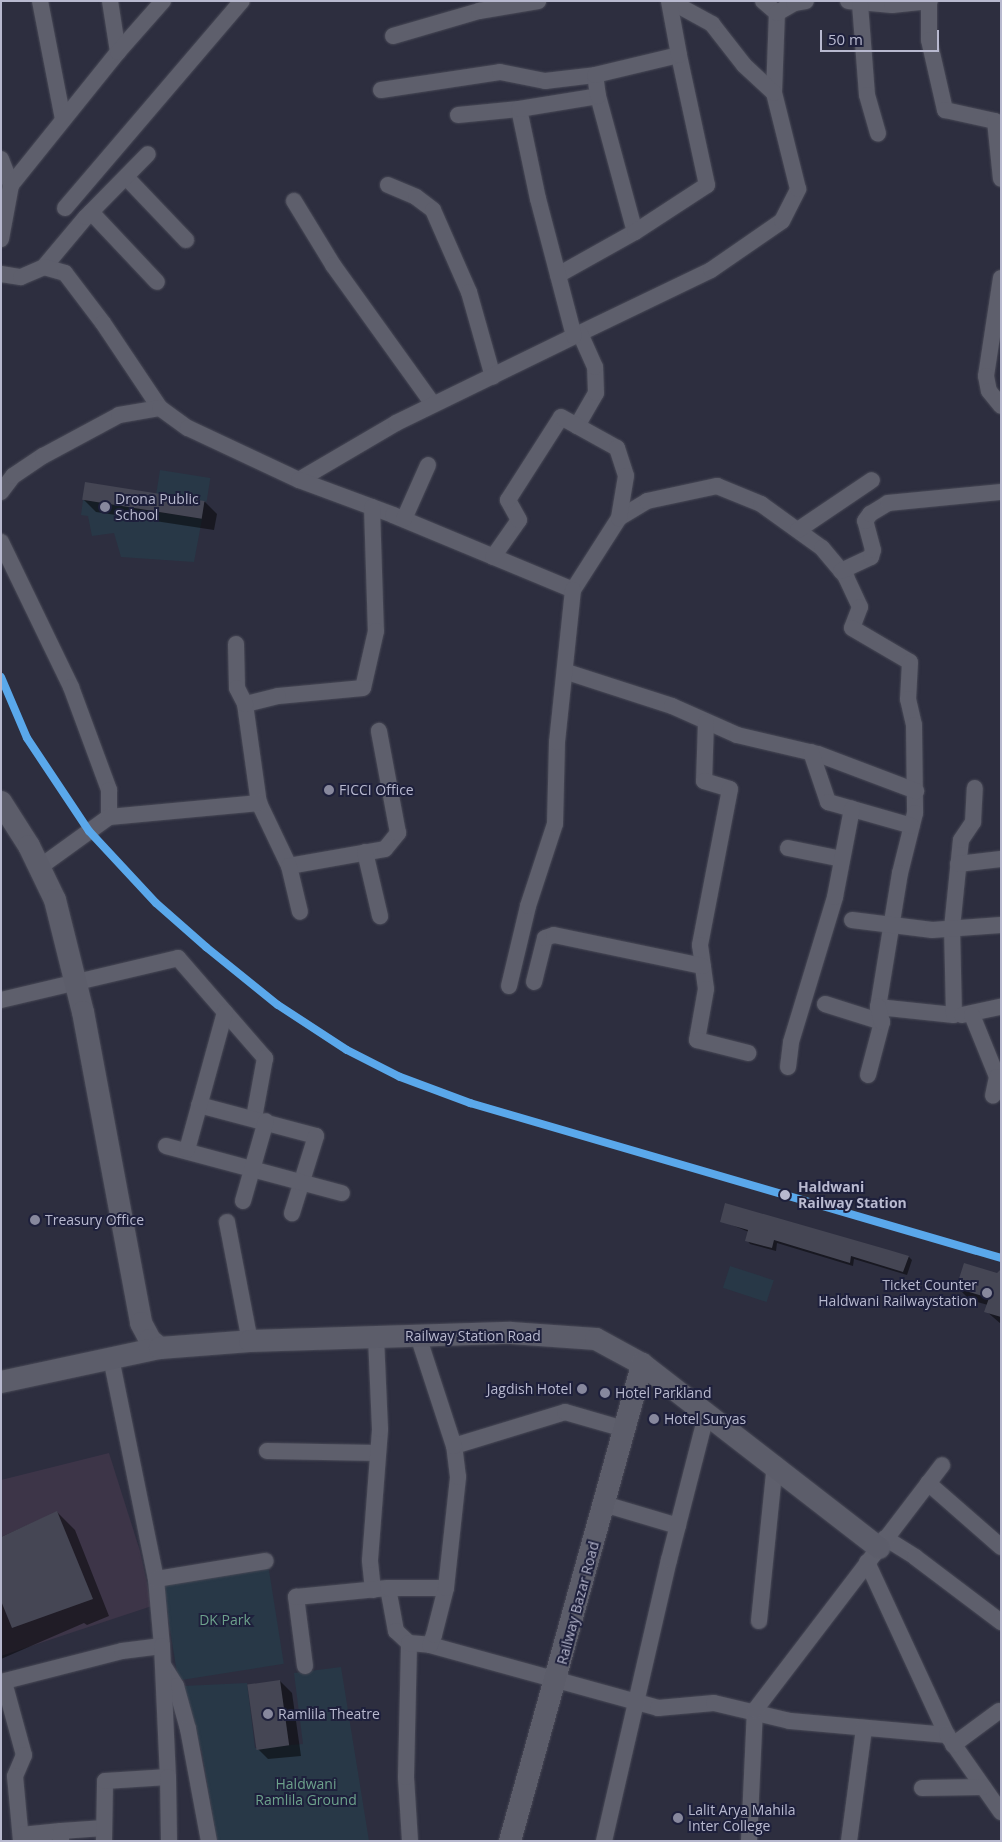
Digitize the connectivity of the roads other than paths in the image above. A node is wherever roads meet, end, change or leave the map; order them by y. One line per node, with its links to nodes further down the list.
1 (40, 1): 21 (street)
2 (110, 1): 13 (street)
3 (163, 1): 13 (street)
4 (242, 1): 30 (street)
5 (538, 1): 12 (street)
6 (670, 1): 14 (street); 17 (street)
7 (763, 1): 11 (street)
8 (806, 1): 11 (street)
9 (929, 1): 10 (street); 26 (street)
10 (854, 3): 22 (street)
11 (782, 7): 17 (street)
12 (393, 36)
13 (118, 52): 21 (street)
14 (679, 54): 15 (street); 32 (street)
15 (595, 75): 16 (street); 18 (street)
16 (381, 90)
17 (774, 93): 40 (street)
18 (598, 96): 19 (street); 32 (street)
19 (519, 109): 20 (street); 37 (street)
20 (458, 116)
21 (63, 119): 27 (street)
22 (878, 133)
23 (148, 154): 25 (street)
24 (1, 159): 27 (street)
25 (126, 177): 31 (street); 34 (street)
26 (1001, 179)
27 (11, 184): 33 (street)
28 (388, 185): 41 (street)
29 (294, 201): 42 (street)
30 (65, 208)
31 (91, 212): 35 (street); 39 (street)
32 (635, 232): 37 (street)
33 (1, 239)
34 (186, 240)
35 (44, 268): 36 (street); 44 (street)
36 (1, 274)
37 (558, 275): 40 (street)
38 (1001, 278): 43 (street)
39 (157, 282)
40 (577, 335): 41 (street); 45 (street)
41 (493, 377): 42 (street)
42 (433, 404): 47 (street)
43 (1001, 406)
44 (160, 408): 47 (street); 49 (street)
45 (577, 426): 52 (street); 56 (street)
46 (428, 465): 53 (street)
47 (299, 480): 51 (street)
48 (872, 480): 54 (street)
49 (1, 492)
50 (1001, 492): 57 (street)
51 (372, 507): 53 (street); 61 (street)
52 (619, 518): 54 (street); 58 (street)
53 (404, 519): 56 (street)
54 (798, 530): 57 (street)
55 (1, 542): 70 (street)
56 (493, 556): 58 (street)
57 (841, 571): 66 (street)
58 (574, 590): 60 (street)
59 (236, 644): 61 (street)
60 (567, 672): 62 (street); 88 (street)
61 (245, 704): 67 (street)
62 (706, 722): 64 (street); 85 (street)
63 (379, 731): 73 (street)
64 (810, 752): 66 (street); 69 (street)
65 (975, 788): 76 (street)
66 (916, 790): 71 (street)
67 (259, 803): 70 (street); 77 (street)
68 (3, 808): 78 (street)
69 (852, 809): 71 (street); 74 (street)
70 (109, 817): 78 (street)
71 (912, 826): 82 (street)
72 (788, 848): 74 (street)
73 (365, 852): 77 (street); 80 (street)
74 (842, 859): 97 (street)
75 (1001, 859): 76 (street)
76 (958, 864): 84 (street)
77 (289, 866): 79 (street)
78 (40, 867): 86 (street)
79 (300, 912)
80 (380, 916)
81 (852, 920): 82 (street)
82 (892, 923): 84 (street); 93 (street)
83 (1001, 924): 84 (street)
84 (952, 928): 94 (street)
85 (703, 966): 87 (street); 96 (street)
86 (74, 981): 89 (street); 92 (street); 113 (street)
87 (534, 982)
88 (509, 986)
89 (1, 1000)
90 (825, 1004): 93 (street)
91 (1001, 1007): 95 (street)
92 (225, 1012): 100 (street); 101 (street)
93 (880, 1015): 94 (street); 98 (street)
94 (954, 1015): 95 (street)
95 (972, 1015): 99 (street)
96 (748, 1052)
97 (788, 1067)
98 (868, 1075)
99 (993, 1096)
100 (199, 1105): 101 (street); 103 (street)
101 (260, 1119): 104 (street); 105 (street)
102 (166, 1146): 103 (street)
103 (187, 1150): 104 (street)
104 (252, 1168): 105 (street); 107 (street)
105 (300, 1183): 106 (street); 108 (street)
106 (342, 1192)
107 (243, 1201)
108 (292, 1213)
109 (227, 1222): 112 (street)
110 (418, 1336): 111 (street, Railway Station Road); 115 (street, Railway Station Road); 119 (street)
111 (376, 1337): 112 (street, Railway Station Road); 121 (street)
112 (250, 1341): 113 (street, Railway Station Road)
113 (160, 1348): 114 (street, Railway Station Road)
114 (111, 1358): 116 (street, Railway Station Road); 130 (street)
115 (642, 1364): 117 (street, Railway Station Road); 118 (street, Railway Bazar Road)
116 (1, 1382)
117 (707, 1412): 122 (street, Railway Station Road); 126 (street)
118 (624, 1428): 119 (street); 125 (street, Railway Bazar Road)
119 (454, 1446): 131 (street)
120 (267, 1451): 121 (street)
121 (378, 1454): 132 (street)
122 (774, 1464): 128 (street, Railway Station Road); 133 (street)
123 (942, 1465): 124 (street)
124 (928, 1483): 127 (street); 128 (street)
125 (604, 1504): 126 (street); 140 (street, Railway Bazar Road)
126 (678, 1526): 142 (street)
127 (1001, 1547)
128 (877, 1549): 134 (street); 143 (street); 146 (street)
129 (266, 1561): 130 (street)
130 (156, 1579): 137 (street)
131 (446, 1588): 132 (street); 136 (street)
132 (381, 1589): 135 (street); 139 (street)
133 (759, 1621)
134 (1001, 1622)
135 (410, 1643): 136 (street); 156 (street)
136 (430, 1645): 140 (street)
137 (162, 1646): 138 (street); 141 (street)
138 (162, 1663): 147 (street); 155 (street)
139 (306, 1666)
140 (557, 1679): 142 (street); 157 (street, Railway Bazar Road)
141 (3, 1682): 153 (street)
142 (635, 1703): 143 (street); 158 (street)
143 (756, 1710): 145 (street); 159 (street)
144 (999, 1711): 146 (street)
145 (864, 1728): 146 (street); 160 (street)
146 (950, 1740): 148 (street)
147 (168, 1777): 151 (street); 154 (street)
148 (983, 1787): 149 (street); 150 (street)
149 (922, 1788)
150 (1001, 1812)
151 (104, 1834): 152 (street)
152 (61, 1836): 153 (street)
153 (21, 1838)
154 (169, 1841)
155 (209, 1841)
156 (410, 1841)
157 (510, 1841)
158 (604, 1841)
159 (749, 1841)
160 (849, 1841)

